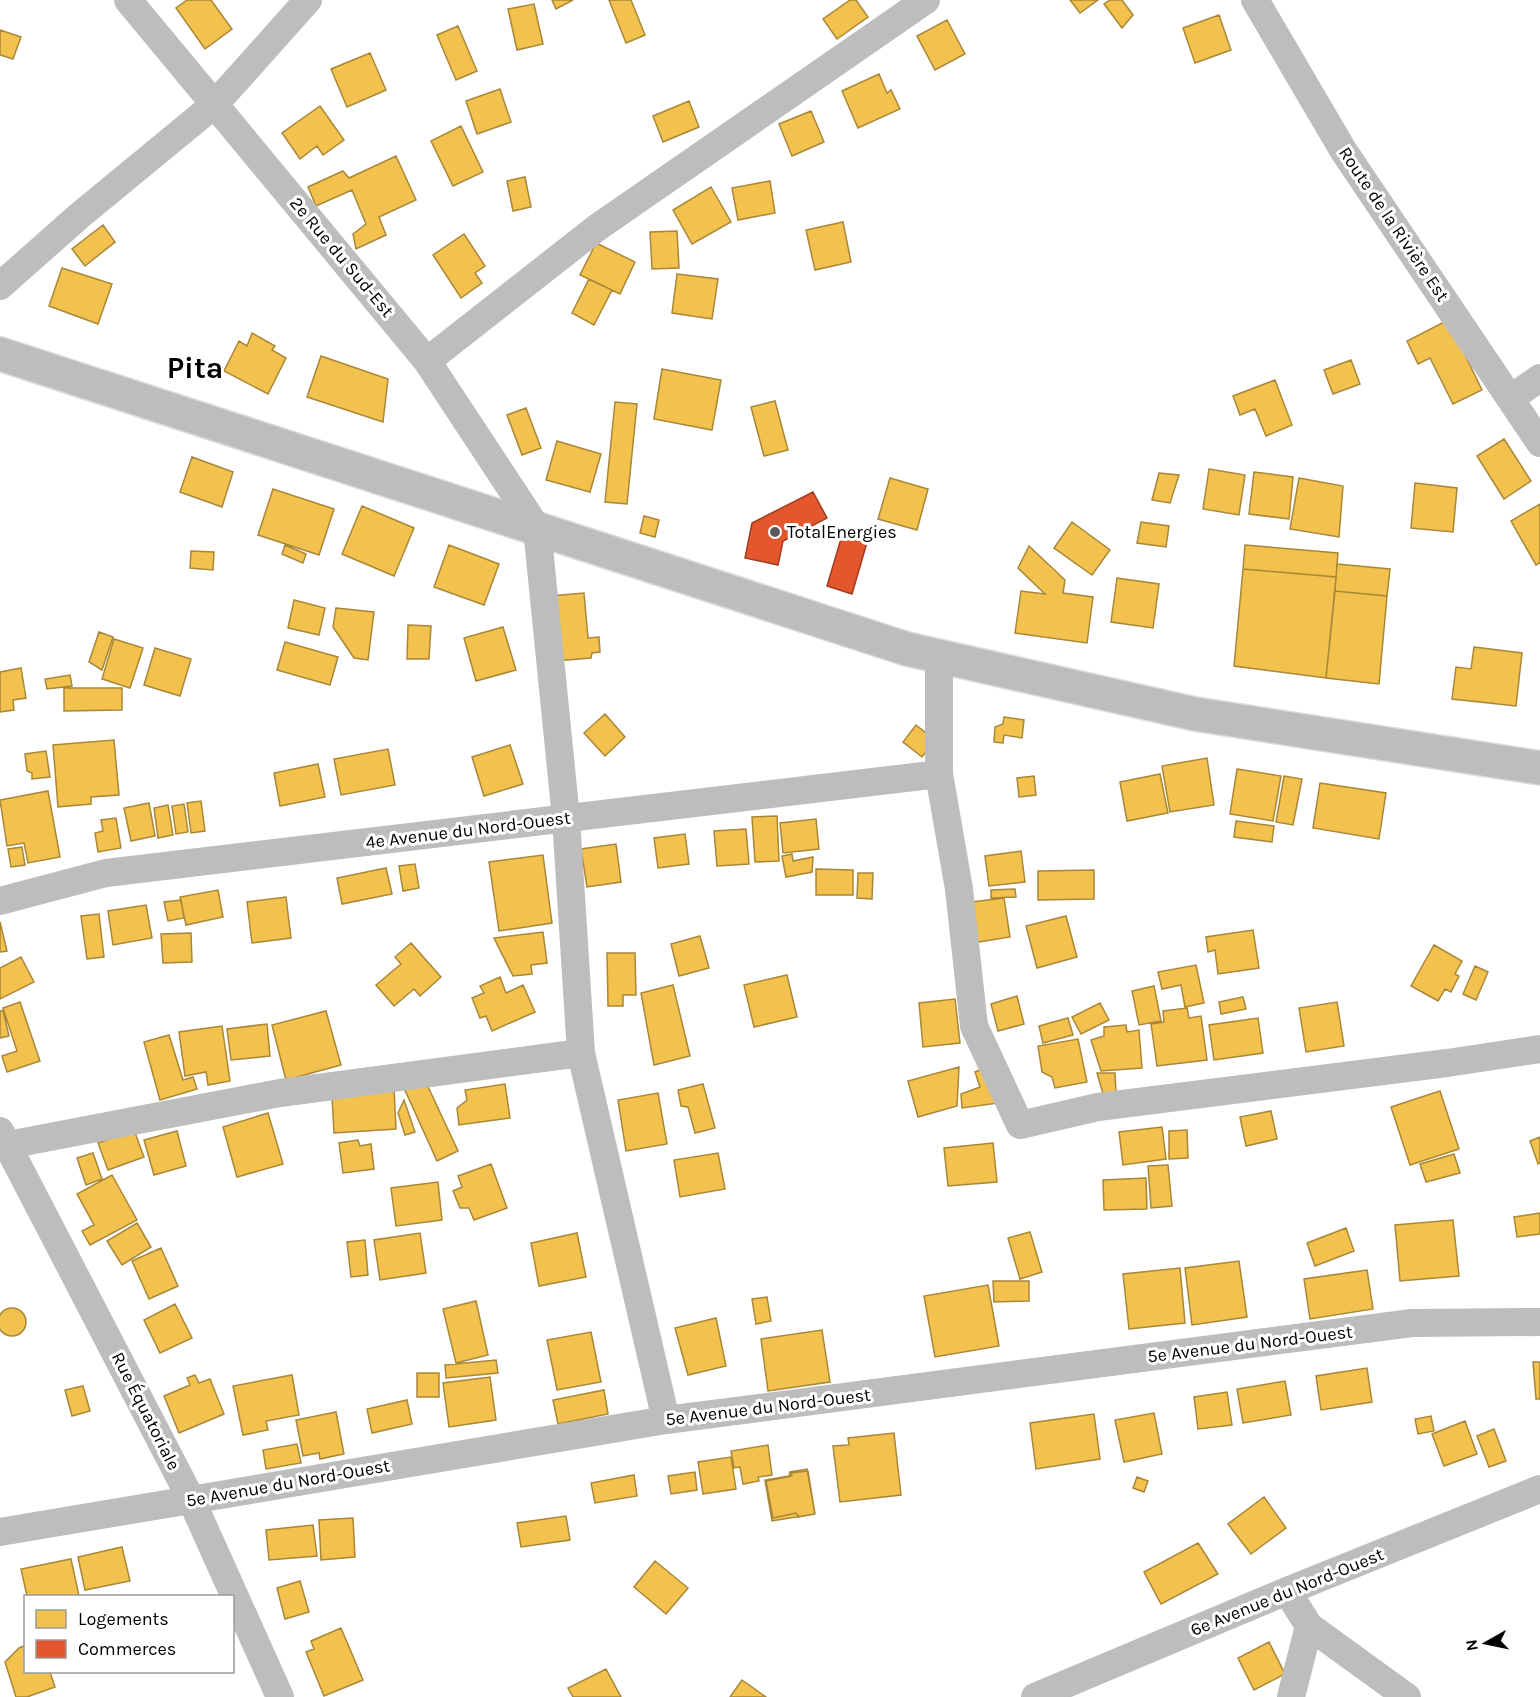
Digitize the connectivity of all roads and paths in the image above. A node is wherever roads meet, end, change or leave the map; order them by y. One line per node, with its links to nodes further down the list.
1 (128, 0): 5 (street, 2e Rue du Sud-Est)
2 (308, 0): 5 (street)
3 (927, 0): 8 (street)
4 (1255, 0): 10 (street, Route de la Rivière Est)
5 (215, 104): 6 (street); 8 (street, 2e Rue du Sud-Est)
6 (0, 286)
7 (0, 354): 12 (highway)
8 (427, 361): 12 (street, 2e Rue du Sud-Est)
9 (1540, 378): 10 (street)
10 (1511, 398): 11 (street, Route de la Rivière Est)
11 (1540, 443)
12 (537, 528): 13 (highway); 16 (street)
13 (939, 656): 14 (highway); 15 (street)
14 (1540, 768)
15 (939, 774): 16 (street, 4e Avenue du Nord-Ouest); 18 (street)
16 (566, 818): 17 (street, 4e Avenue du Nord-Ouest); 19 (street)
17 (0, 901)
18 (1540, 1048)
19 (581, 1053): 20 (street); 22 (street)
20 (4, 1138): 24 (street, Rue Équatoriale)
21 (1540, 1322): 22 (street, 5e Avenue du Nord-Ouest)
22 (666, 1420): 24 (street, 5e Avenue du Nord-Ouest)
23 (1540, 1489): 26 (street, 6e Avenue du Nord-Ouest)
24 (191, 1499): 25 (street, 5e Avenue du Nord-Ouest); 28 (street, Rue Équatoriale)
25 (0, 1532)
26 (1287, 1591): 27 (street); 29 (street, 6e Avenue du Nord-Ouest)
27 (1309, 1626): 30 (street); 31 (street)
28 (280, 1697)
29 (1035, 1697)
30 (1291, 1697)
31 (1407, 1697)

